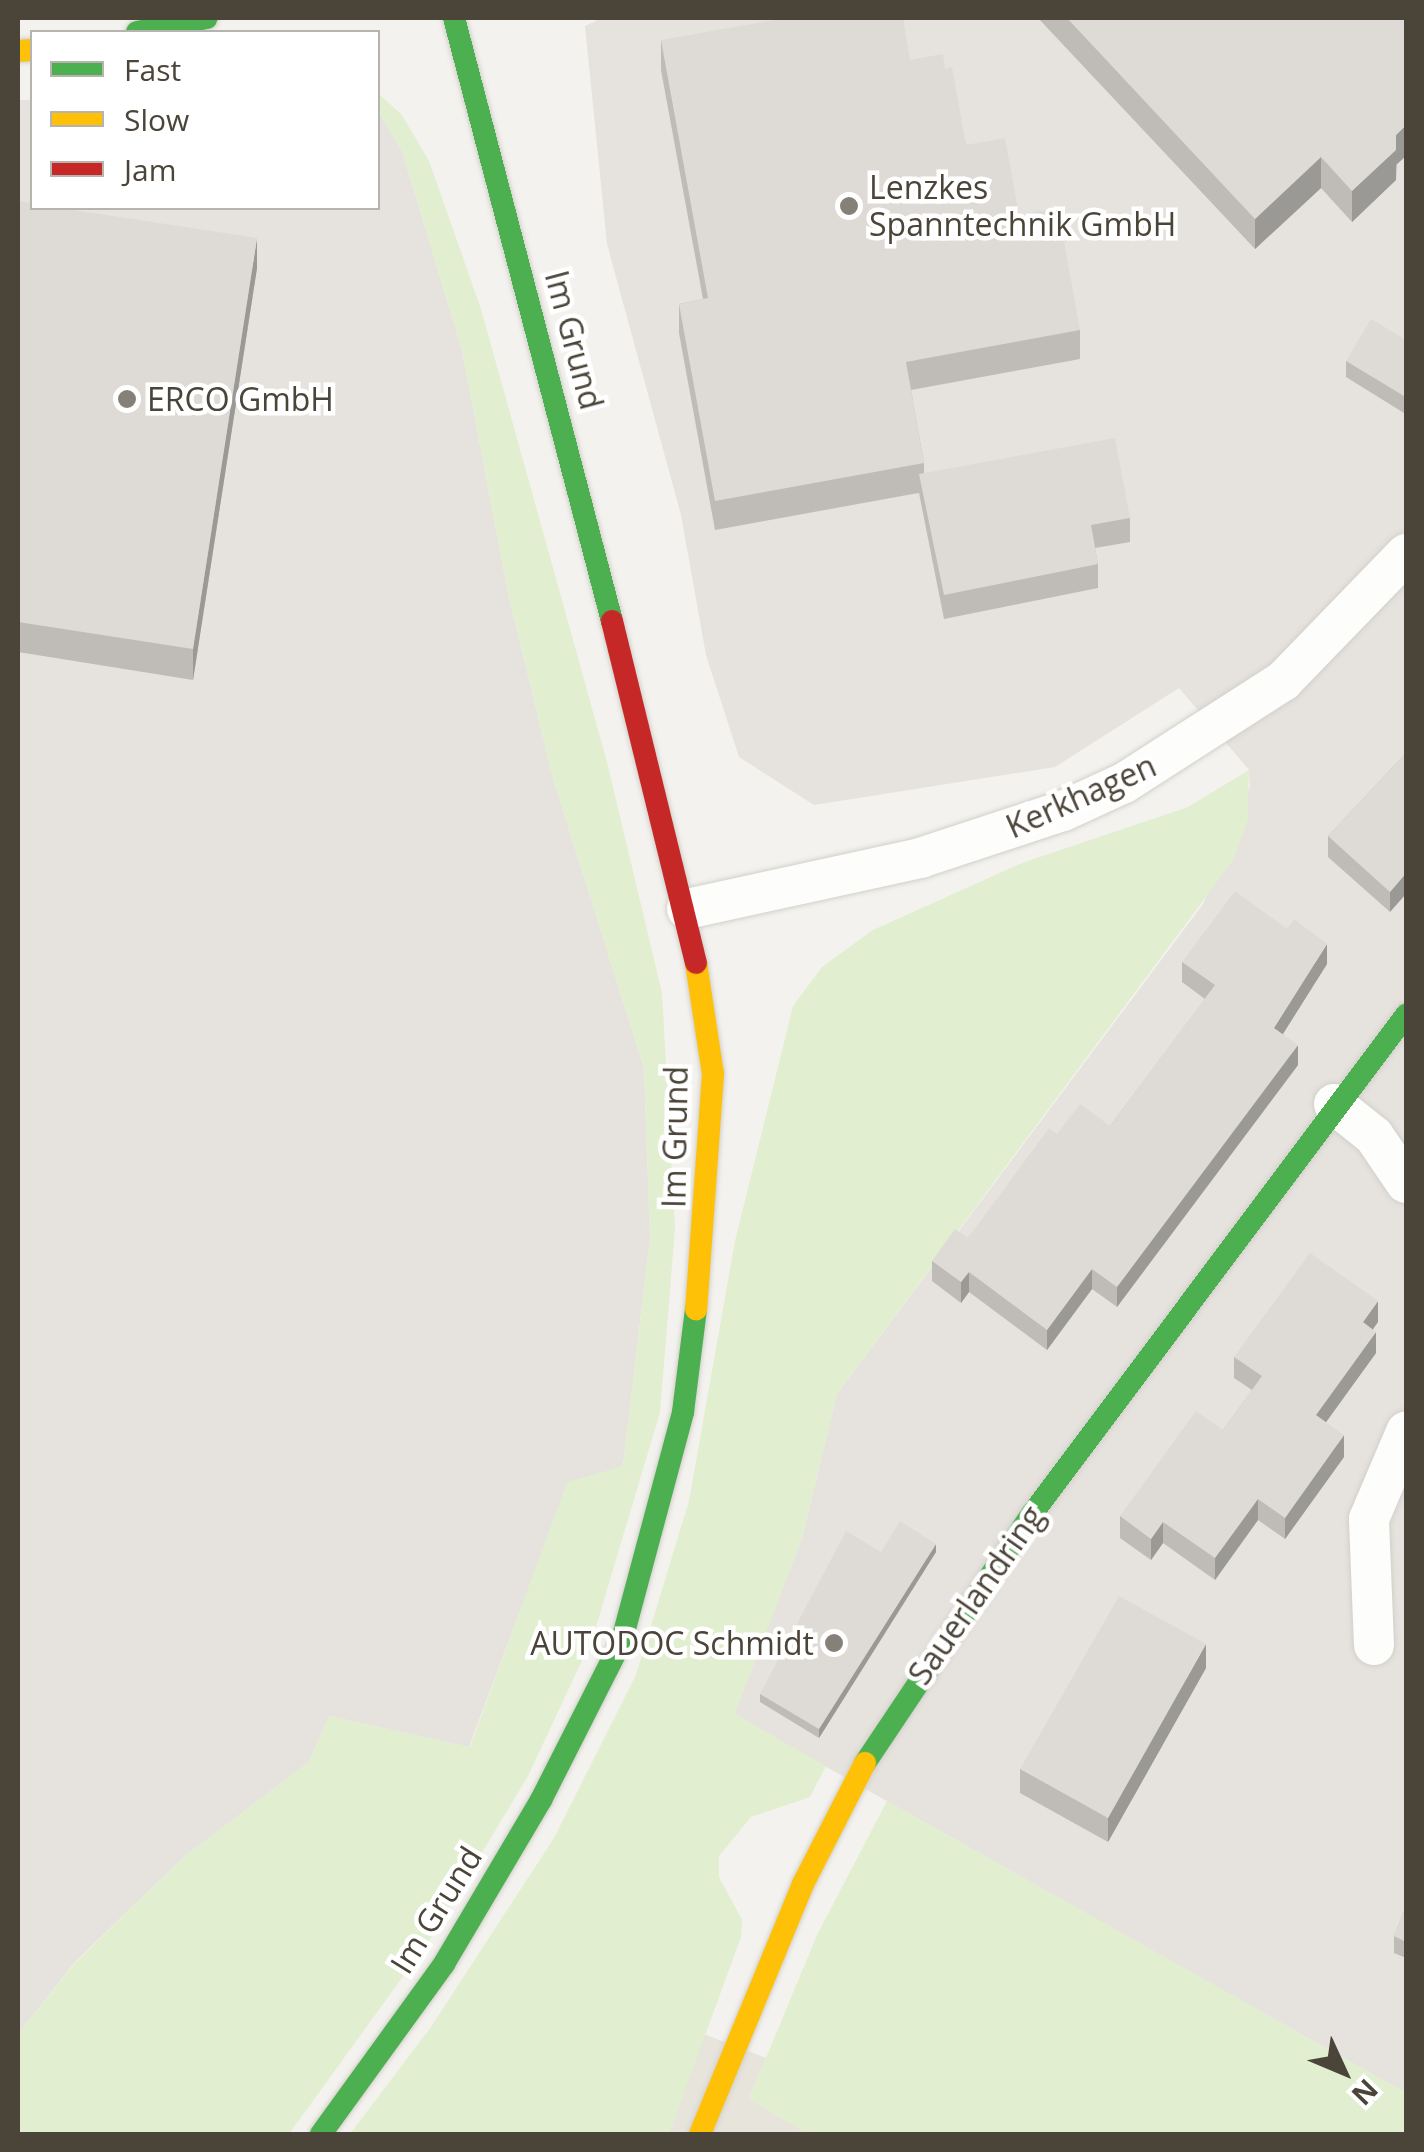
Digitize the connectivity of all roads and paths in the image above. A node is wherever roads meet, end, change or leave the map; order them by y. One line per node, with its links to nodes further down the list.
1 (207, 18): 3 (main road)
2 (454, 18): 5 (main road, Im Grund)
3 (147, 30)
4 (1406, 554): 5 (street, Kerkhagen)
5 (687, 908): 11 (main road, Im Grund)
6 (1406, 1015): 7 (main road, Sauerlandring)
7 (1334, 1104): 8 (street); 12 (main road, Sauerlandring)
8 (1406, 1183)
9 (1406, 1432): 10 (street)
10 (1374, 1646)
11 (321, 2134)
12 (700, 2134)

